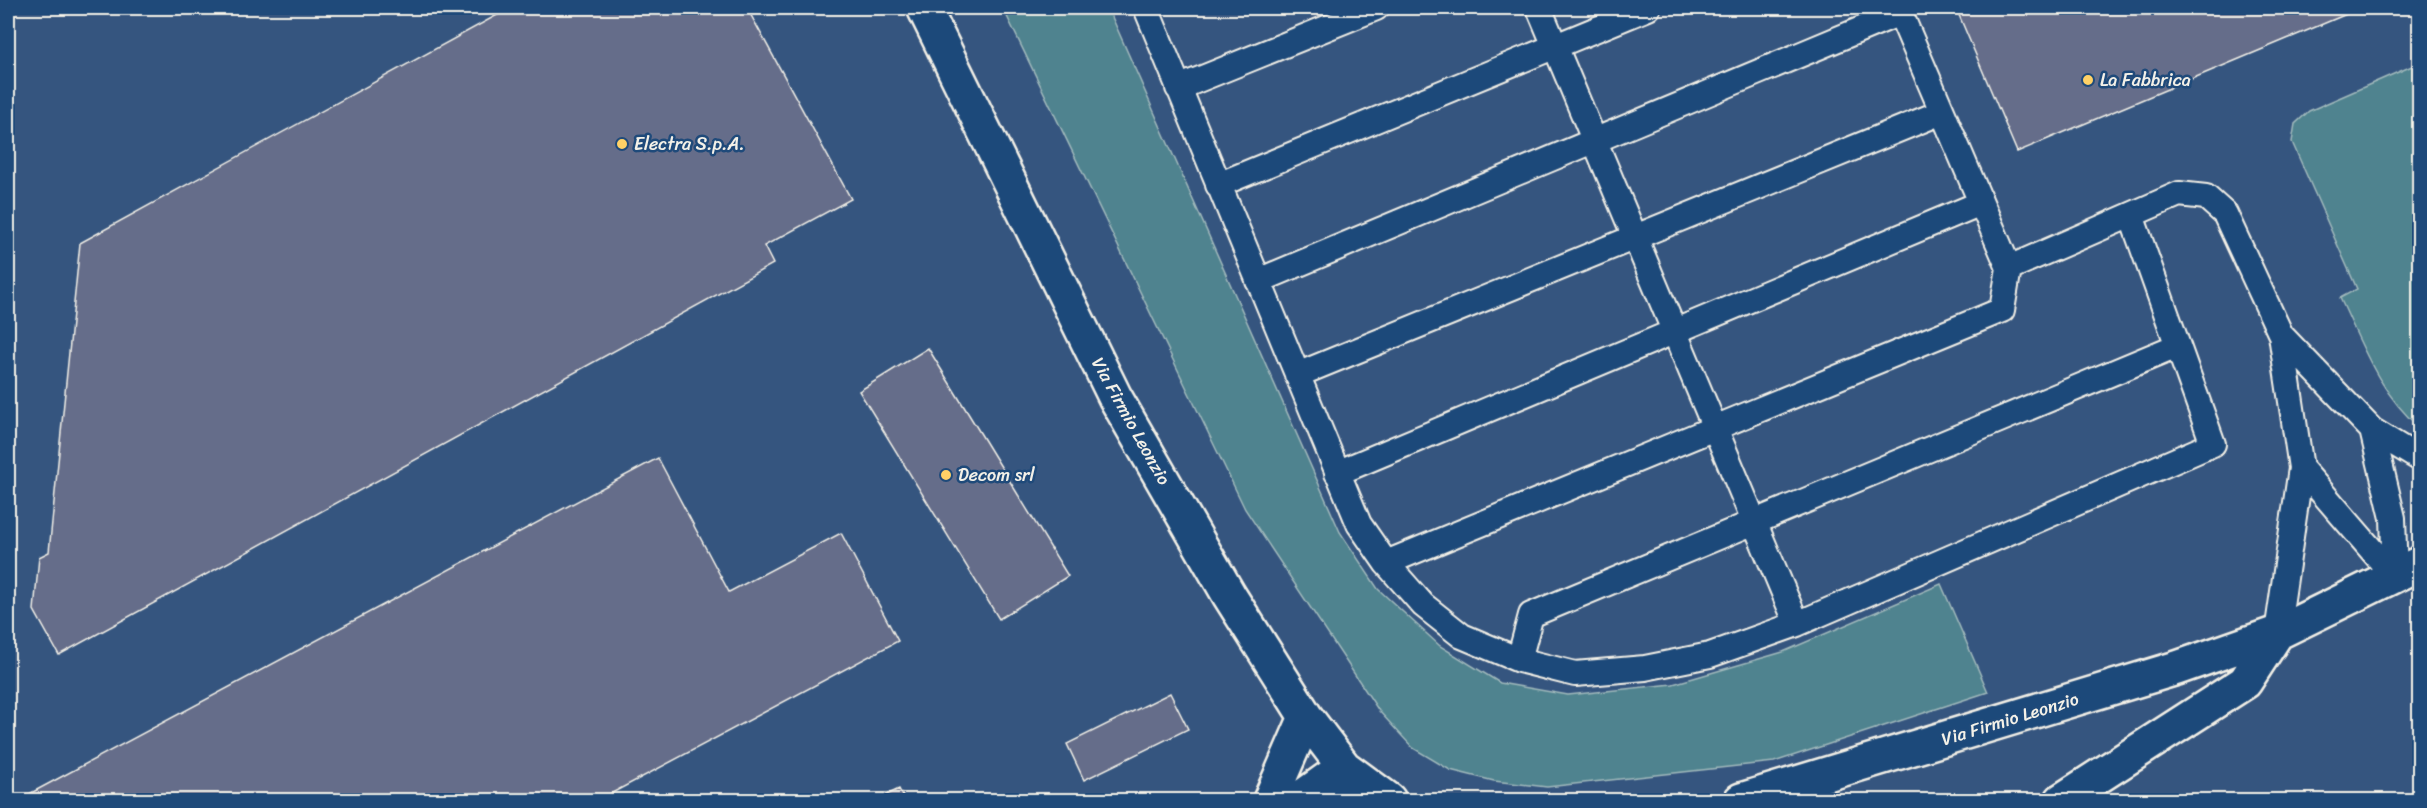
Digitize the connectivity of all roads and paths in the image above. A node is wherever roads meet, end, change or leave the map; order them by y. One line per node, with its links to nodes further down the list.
1 (924, 8): 32 (street, Via Firmio Leonzio)
2 (1146, 8): 8 (lane)
3 (1376, 8): 8 (lane)
4 (1539, 8): 7 (lane)
5 (1648, 8): 7 (lane)
6 (1899, 10): 9 (lane); 10 (lane)
7 (1556, 46): 10 (lane); 11 (lane)
8 (1178, 88): 11 (lane)
9 (1942, 112): 12 (lane); 14 (lane)
10 (1594, 140): 14 (lane); 16 (lane)
11 (1218, 185): 16 (lane)
12 (1981, 203): 15 (lane); 17 (lane)
13 (2131, 215): 15 (lane); 18 (lane); 19 (lane)
14 (1635, 237): 17 (lane); 20 (lane)
15 (2009, 268): 21 (lane)
16 (1258, 281): 20 (lane)
17 (1675, 331): 21 (lane); 25 (lane)
18 (2281, 335): 22 (lane); 24 (lane)
19 (2177, 346): 26 (lane); 29 (lane)
20 (1296, 375): 25 (lane)
21 (1715, 428): 26 (lane); 27 (lane)
22 (2372, 430): 23 (lane); 28 (lane)
23 (2420, 459)
24 (2301, 468): 28 (lane); 30 (lane)
25 (1337, 472): 27 (lane)
26 (1755, 522): 29 (lane); 31 (lane)
27 (1386, 563): 31 (lane)
28 (2408, 570): 30 (street, Via Firmio Leonzio)
29 (1797, 624): 31 (lane)
30 (2277, 633): 38 (street, Via Firmio Leonzio); 39 (street)
31 (1519, 660)
32 (1306, 717): 33 (street, Via Firmio Leonzio); 34 (street)
33 (1344, 767): 35 (street); 36 (street); 37 (street, Via Firmio Leonzio)
34 (1270, 801)
35 (1298, 801)
36 (1343, 801)
37 (1389, 801)
38 (1741, 801)
39 (2062, 801)

